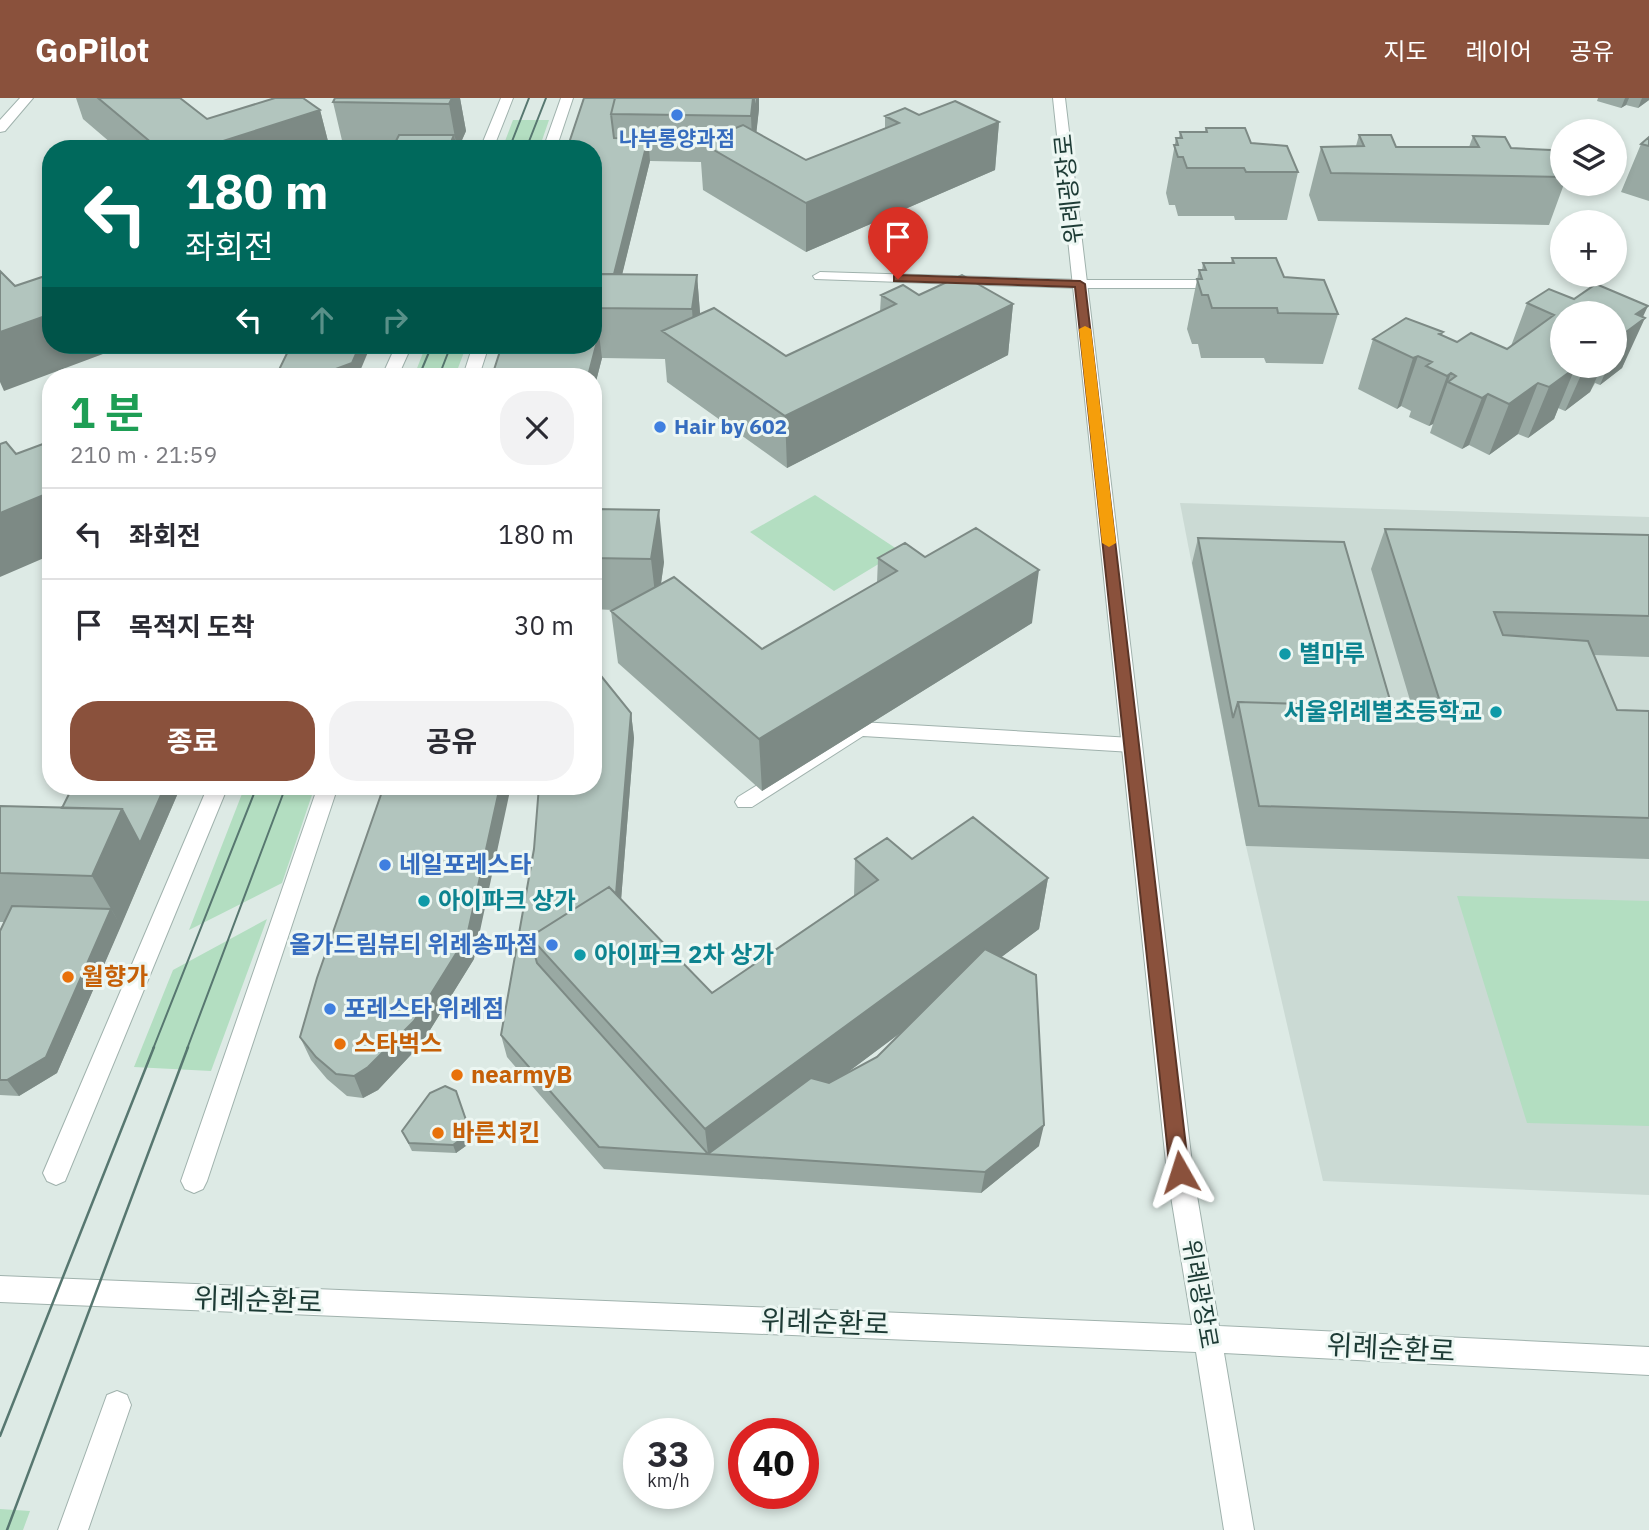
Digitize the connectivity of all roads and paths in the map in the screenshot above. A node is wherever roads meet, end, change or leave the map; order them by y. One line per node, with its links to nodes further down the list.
1 (27, 98): 5 (street)
2 (507, 98): 6 (street)
3 (567, 98): 7 (street)
4 (1059, 98): 9 (street, 위례광장로)
5 (0, 128)
6 (490, 140)
7 (552, 140)
8 (820, 276): 9 (lane)
9 (1080, 284): 10 (lane); 11 (street, 위례광장로)
10 (1233, 284)
11 (1132, 745): 14 (lane); 18 (street, 위례광장로)
12 (214, 795): 15 (street)
13 (325, 795): 16 (street)
14 (745, 803)
15 (56, 1173)
16 (194, 1181)
17 (0, 1289): 18 (street, 위례순환로)
18 (1208, 1339): 19 (street, 위례순환로); 22 (street, 위례광장로)
19 (1649, 1361)
20 (117, 1405): 21 (street)
21 (73, 1530)
22 (1239, 1530)

